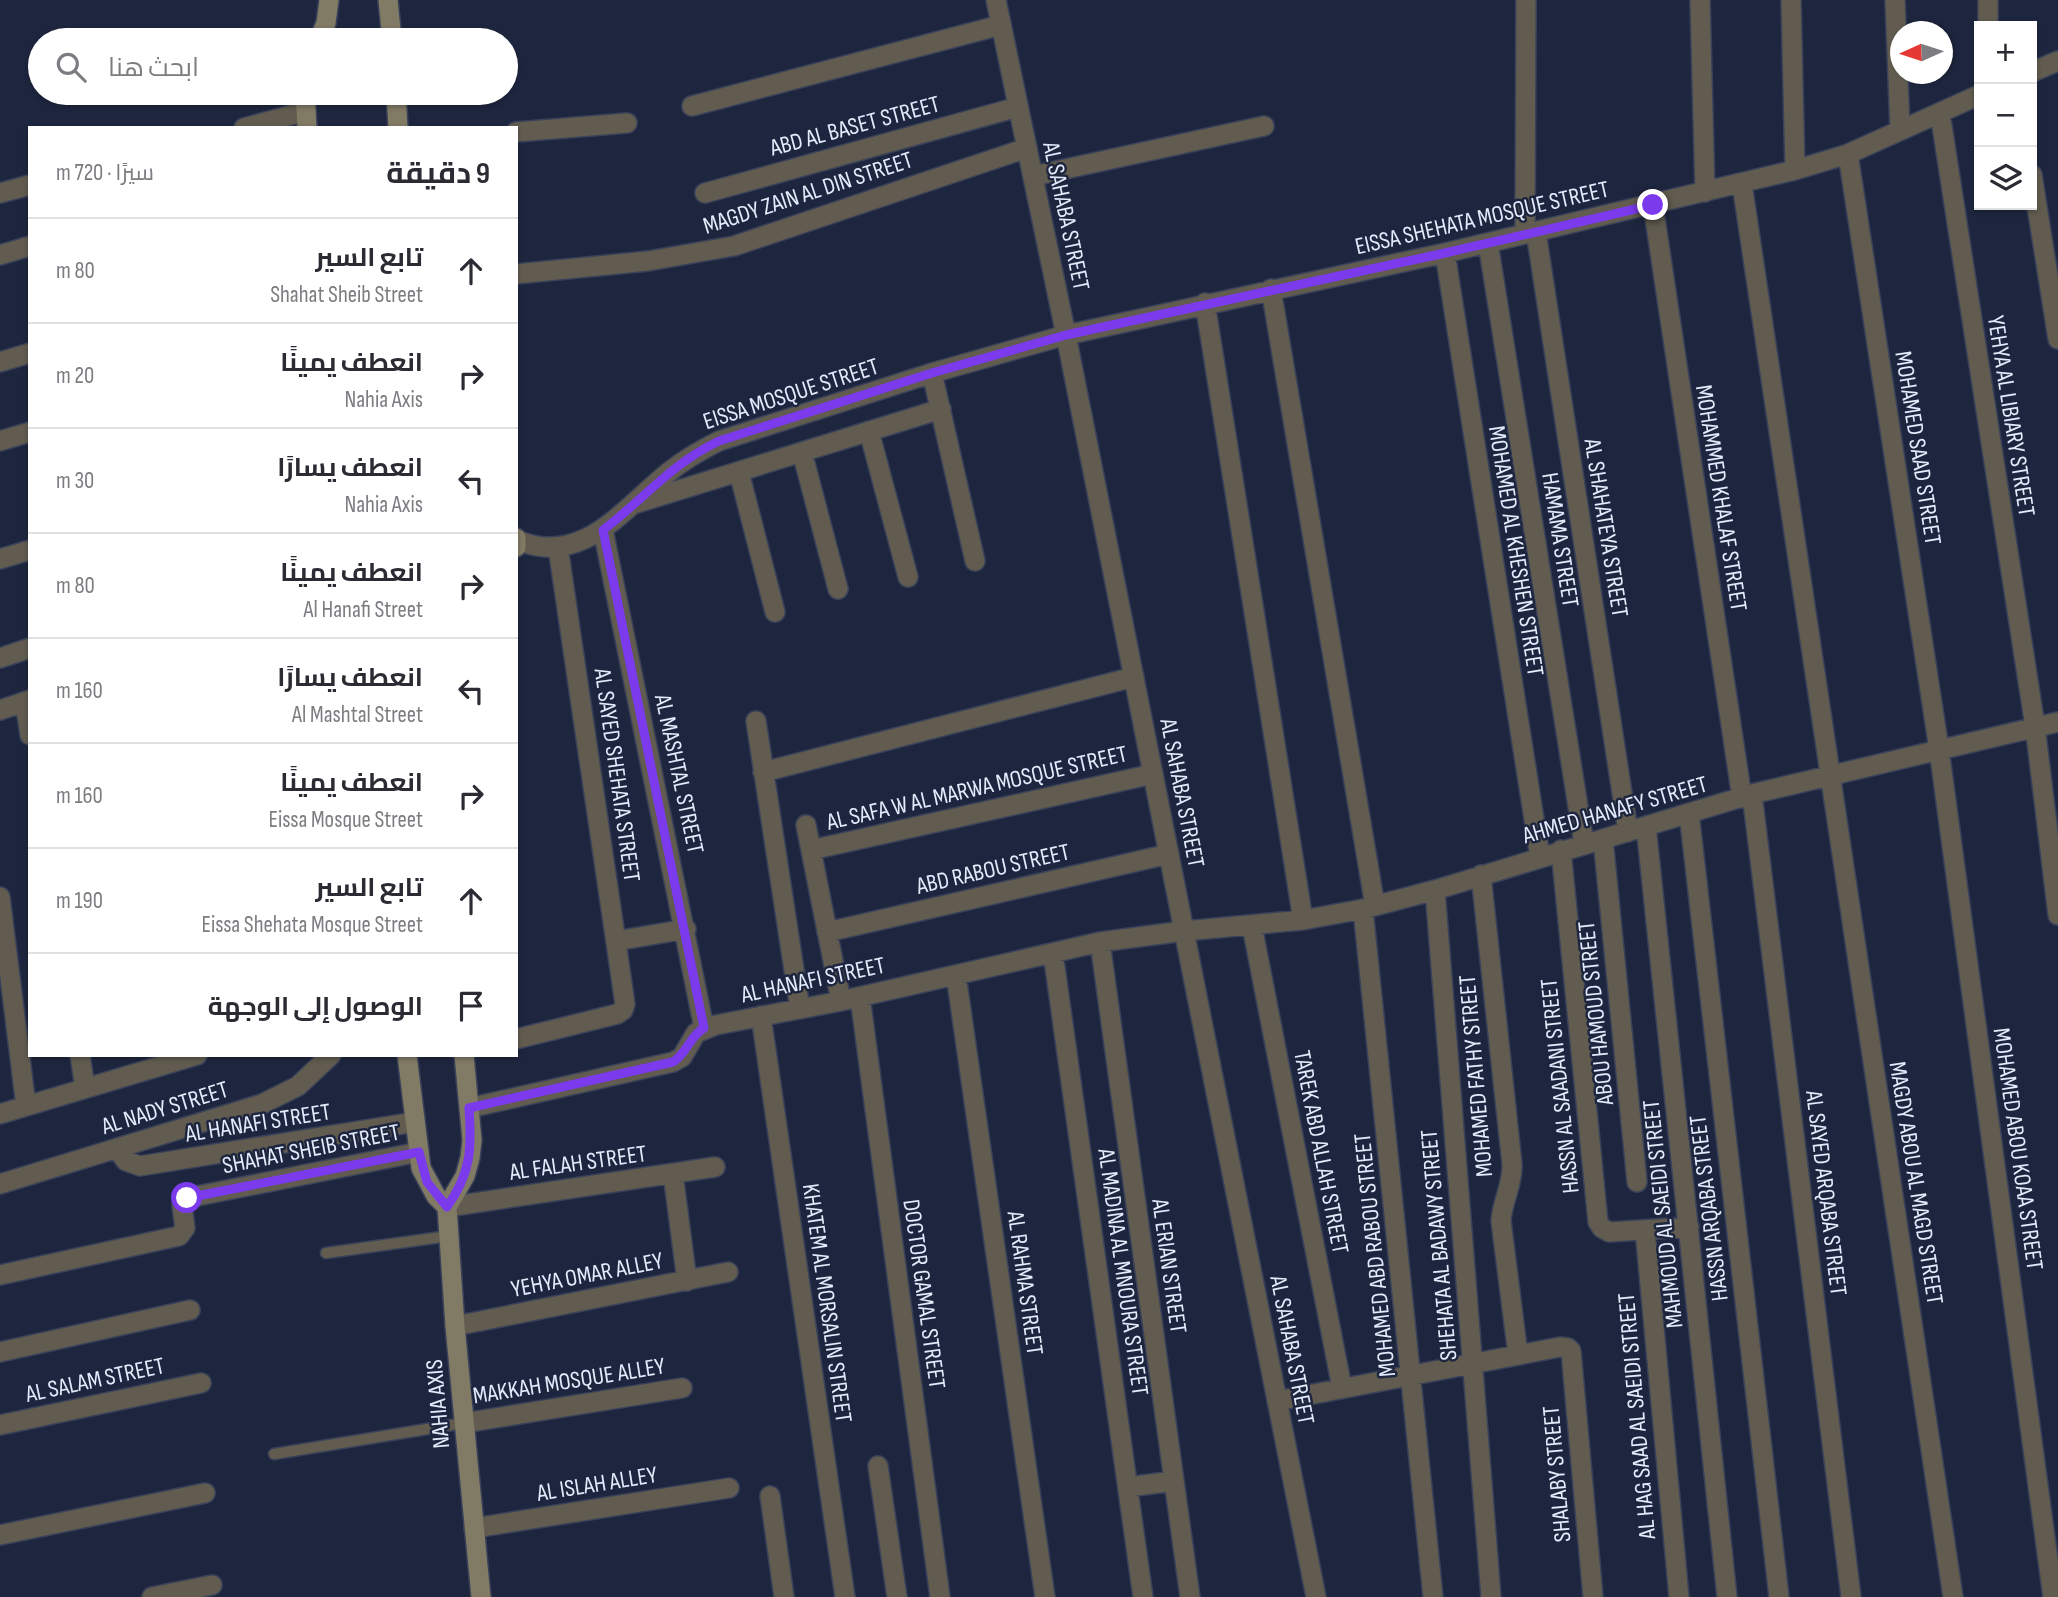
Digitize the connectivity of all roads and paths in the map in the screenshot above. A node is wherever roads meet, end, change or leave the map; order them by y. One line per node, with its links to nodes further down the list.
1 (328, 0): 11 (main road)
2 (388, 0): 12 (main road)
3 (996, 0): 10 (street, AL SAHABA STREET)
4 (1526, 0): 38 (street, AL SHAHATEYA STREET)
5 (1700, 0): 33 (street)
6 (1791, 0): 29 (street)
7 (1895, 0): 25 (street)
8 (1988, 0): 9 (street)
9 (1988, 21)
10 (1001, 25): 17 (street); 18 (street, AL SAHABA STREET)
11 (324, 28)
12 (391, 28)
13 (2058, 61): 14 (street)
14 (2037, 70)
15 (1974, 97): 20 (street, EISSA SHEHATA MOSQUE STREET)
16 (397, 105): 23 (main road)
17 (692, 106)
18 (1018, 107): 27 (street, AL SAHABA STREET); 35 (street, ABD AL BASET STREET)
19 (306, 111): 22 (street)
20 (1940, 113): 25 (street, EISSA SHEHATA MOSQUE STREET); 74 (street, YEHYA AL LIBIARY STREET)
21 (627, 123): 26 (street)
22 (251, 126)
23 (398, 126)
24 (1264, 126): 30 (street)
25 (1900, 130): 28 (street, EISSA SHEHATA MOSQUE STREET)
26 (518, 132)
27 (1027, 148): 30 (street, AL SAHABA STREET); 43 (street, MAGDY ZAIN AL DIN STREET)
28 (1848, 154): 29 (street, EISSA SHEHATA MOSQUE STREET); 75 (street, MOHAMED SAAD STREET)
29 (1795, 170): 31 (street, EISSA SHEHATA MOSQUE STREET)
30 (1033, 176): 46 (street, AL SAHABA STREET)
31 (1742, 184): 33 (street, EISSA SHEHATA MOSQUE STREET); 78 (street, MAGDY ABOU AL MAGD STREET)
32 (28, 186): 34 (street)
33 (1705, 192): 36 (street, EISSA SHEHATA MOSQUE STREET)
34 (0, 193)
35 (705, 193)
36 (1653, 205): 38 (street, EISSA SHEHATA MOSQUE STREET); 79 (street, MOHAMMED KHALAF STREET)
37 (2037, 206): 47 (street)
38 (1531, 233): 39 (street, EISSA SHEHATA MOSQUE STREET); 82 (street, AL SHAHATEYA STREET)
39 (1488, 243): 41 (street, EISSA SHEHATA MOSQUE STREET); 83 (street, HAMAMA STREET)
40 (28, 247): 42 (street)
41 (1445, 253): 44 (street, EISSA SHEHATA MOSQUE STREET); 87 (street, MOHAMED AL KHESHEN STREET)
42 (0, 255)
43 (518, 274)
44 (1271, 289): 45 (street, EISSA SHEHATA MOSQUE STREET); 91 (street, MOHAMED ABD RABOU STREET)
45 (1205, 303): 46 (street, EISSA SHEHATA MOSQUE STREET); 93 (street)
46 (1066, 335): 50 (street, EISSA MOSQUE STREET); 69 (street, AL SAHABA STREET)
47 (2058, 339)
48 (28, 354): 49 (street)
49 (0, 362)
50 (932, 373): 51 (street); 57 (street, EISSA MOSQUE STREET)
51 (940, 409): 52 (street); 63 (street)
52 (869, 431): 55 (street); 64 (street)
53 (28, 433): 54 (street)
54 (0, 441)
55 (802, 452): 56 (street); 65 (street)
56 (739, 472): 57 (street); 66 (street)
57 (632, 505): 58 (street, EISSA MOSQUE STREET)
58 (603, 530): 60 (street, EISSA MOSQUE STREET); 95 (street, AL MASHTAL STREET)
59 (518, 539): 60 (street, EISSA MOSQUE STREET)
60 (558, 547): 98 (street, AL SAYED SHEHATA STREET)
61 (28, 551): 62 (street)
62 (0, 559)
63 (975, 561)
64 (908, 577)
65 (838, 589)
66 (775, 612)
67 (28, 649): 68 (street)
68 (0, 658)
69 (1134, 677): 76 (street); 77 (street, AL SAHABA STREET)
70 (27, 701): 71 (street)
71 (0, 710)
72 (756, 722): 76 (street)
73 (2058, 722): 74 (street, AHMED HANAFY STREET)
74 (2035, 726): 75 (street, AHMED HANAFY STREET); 92 (street, YEHYA AL LIBIARY STREET)
75 (1939, 749): 78 (street, AHMED HANAFY STREET); 175 (street, MOHAMED ABOU KOAA STREET)
76 (763, 772): 105 (street)
77 (1153, 774): 84 (street, AL SAFA W AL MARWA MOSQUE STREET); 86 (street, AL SAHABA STREET)
78 (1830, 775): 79 (street, AHMED HANAFY STREET); 174 (street, MAGDY ABOU AL MAGD STREET)
79 (1747, 796): 80 (street, AHMED HANAFY STREET); 173 (street, AL SAYED ARQABA STREET)
80 (1689, 814): 82 (street, AHMED HANAFY STREET); 172 (street, HASSN ARQABA STREET)
81 (806, 825): 84 (street)
82 (1637, 829): 83 (street, AHMED HANAFY STREET); 128 (street, MAHMOUD AL SAEIDI STREET)
83 (1593, 842): 85 (street, AHMED HANAFY STREET); 125 (street, ABOU HAMOUD STREET)
84 (811, 850): 97 (street)
85 (1561, 850): 87 (street, AHMED HANAFY STREET); 129 (street, HASSN AL SAADANI STREET)
86 (1169, 854): 96 (street, AL SAHABA STREET); 97 (street, ABD RABOU STREET)
87 (1540, 857): 88 (street, AHMED HANAFY STREET)
88 (1481, 875): 89 (street, AHMED HANAFY STREET); 138 (street, MOHAMED FATHY STREET)
89 (1435, 890): 91 (street, AHMED HANAFY STREET); 139 (street, SHEHATA AL BADAWY STREET)
90 (0, 897): 101 (street)
91 (1369, 907): 93 (street, AHMED HANAFY STREET); 140 (street, MOHAMED ABD RABOU STREET)
92 (2058, 915)
93 (1303, 920): 94 (street, AHMED HANAFY STREET)
94 (1252, 926): 96 (street, AHMED HANAFY STREET); 143 (street, TAREK ABD ALLAH STREET)
95 (686, 929): 98 (street); 107 (street, AL MASHTAL STREET)
96 (1184, 931): 99 (street, AL HANAFI STREET); 144 (street, AL SAHABA STREET)
97 (827, 932): 104 (street)
98 (617, 941): 108 (street, AL SAYED SHEHATA STREET)
99 (1100, 943): 100 (street, AL HANAFI STREET); 149 (street, AL ERIAN STREET)
100 (1053, 953): 102 (street, AL HANAFI STREET); 150 (street, AL MADINA AL MNOURA STREET)
101 (4, 973): 109 (street)
102 (956, 975): 103 (street, AL HANAFI STREET); 163 (street, AL RAHMA STREET)
103 (860, 997): 104 (street, AL HANAFI STREET); 162 (street, DOCTOR GAMAL STREET)
104 (841, 1001): 105 (street, AL HANAFI STREET)
105 (800, 1009): 106 (street, AL HANAFI STREET)
106 (761, 1016): 107 (street, AL HANAFI STREET); 160 (street, KHATEM AL MORSALIN STREET)
107 (704, 1028): 118 (street)
108 (518, 1039)
109 (9, 1050): 117 (street)
110 (80, 1057): 116 (street)
111 (185, 1057): 115 (street)
112 (329, 1057): 121 (street, AL NADY STREET)
113 (407, 1057): 120 (main road)
114 (464, 1057): 118 (main road)
115 (160, 1061): 116 (street)
116 (85, 1088): 117 (street)
117 (26, 1106): 119 (street)
118 (469, 1108): 127 (main road)
119 (0, 1114)
120 (415, 1122): 121 (street, AL HANAFI STREET); 122 (main road)
121 (117, 1148): 126 (street, AL NADY STREET)
122 (419, 1152): 127 (main road); 133 (street, SHAHAT SHEIB STREET)
123 (715, 1167): 124 (street, AL FALAH STREET)
124 (673, 1174): 127 (street, AL FALAH STREET); 134 (street)
125 (1637, 1182)
126 (0, 1184)
127 (447, 1207): 130 (main road, NAHIA AXIS)
128 (1689, 1227): 129 (street, HASSN AL SAADANI STREET); 171 (street, MAHMOUD AL SAEIDI STREET)
129 (1645, 1230): 170 (street, AL HAG SAAD AL SAEIDI STREET)
130 (449, 1236): 131 (lane); 136 (main road, NAHIA AXIS)
131 (326, 1254)
132 (728, 1272): 134 (street, YEHYA OMAR ALLEY)
133 (0, 1275)
134 (687, 1281): 136 (street, YEHYA OMAR ALLEY)
135 (190, 1310): 137 (street)
136 (455, 1326): 145 (main road, NAHIA AXIS)
137 (0, 1352)
138 (1518, 1355): 139 (street); 169 (street, SHALABY STREET)
139 (1473, 1364): 140 (street); 168 (street, SHEHATA AL BADAWY STREET)
140 (1412, 1375): 143 (street); 167 (street, MOHAMED ABD RABOU STREET)
141 (201, 1383): 146 (street, AL SALAM STREET)
142 (682, 1388): 145 (street, MAKKAH MOSQUE ALLEY)
143 (1342, 1388): 144 (street)
144 (1277, 1401): 166 (street, AL SAHABA STREET)
145 (464, 1423): 147 (lane); 154 (main road, NAHIA AXIS)
146 (0, 1425)
147 (274, 1454)
148 (878, 1466): 161 (street)
149 (1174, 1481): 150 (street); 165 (street, AL ERIAN STREET)
150 (1128, 1487): 164 (street, AL MADINA AL MNOURA STREET)
151 (729, 1488): 154 (street, AL ISLAH ALLEY)
152 (205, 1493): 155 (street)
153 (770, 1496): 159 (street)
154 (474, 1528): 158 (main road, NAHIA AXIS)
155 (0, 1535)
156 (212, 1585): 157 (street)
157 (152, 1597)
158 (481, 1597)
159 (784, 1597)
160 (845, 1597)
161 (897, 1597)
162 (940, 1597)
163 (1045, 1597)
164 (1143, 1597)
165 (1190, 1597)
166 (1316, 1597)
167 (1433, 1597)
168 (1491, 1597)
169 (1593, 1597)
170 (1679, 1597)
171 (1727, 1597)
172 (1779, 1597)
173 (1851, 1597)
174 (1953, 1597)
175 (2053, 1597)

